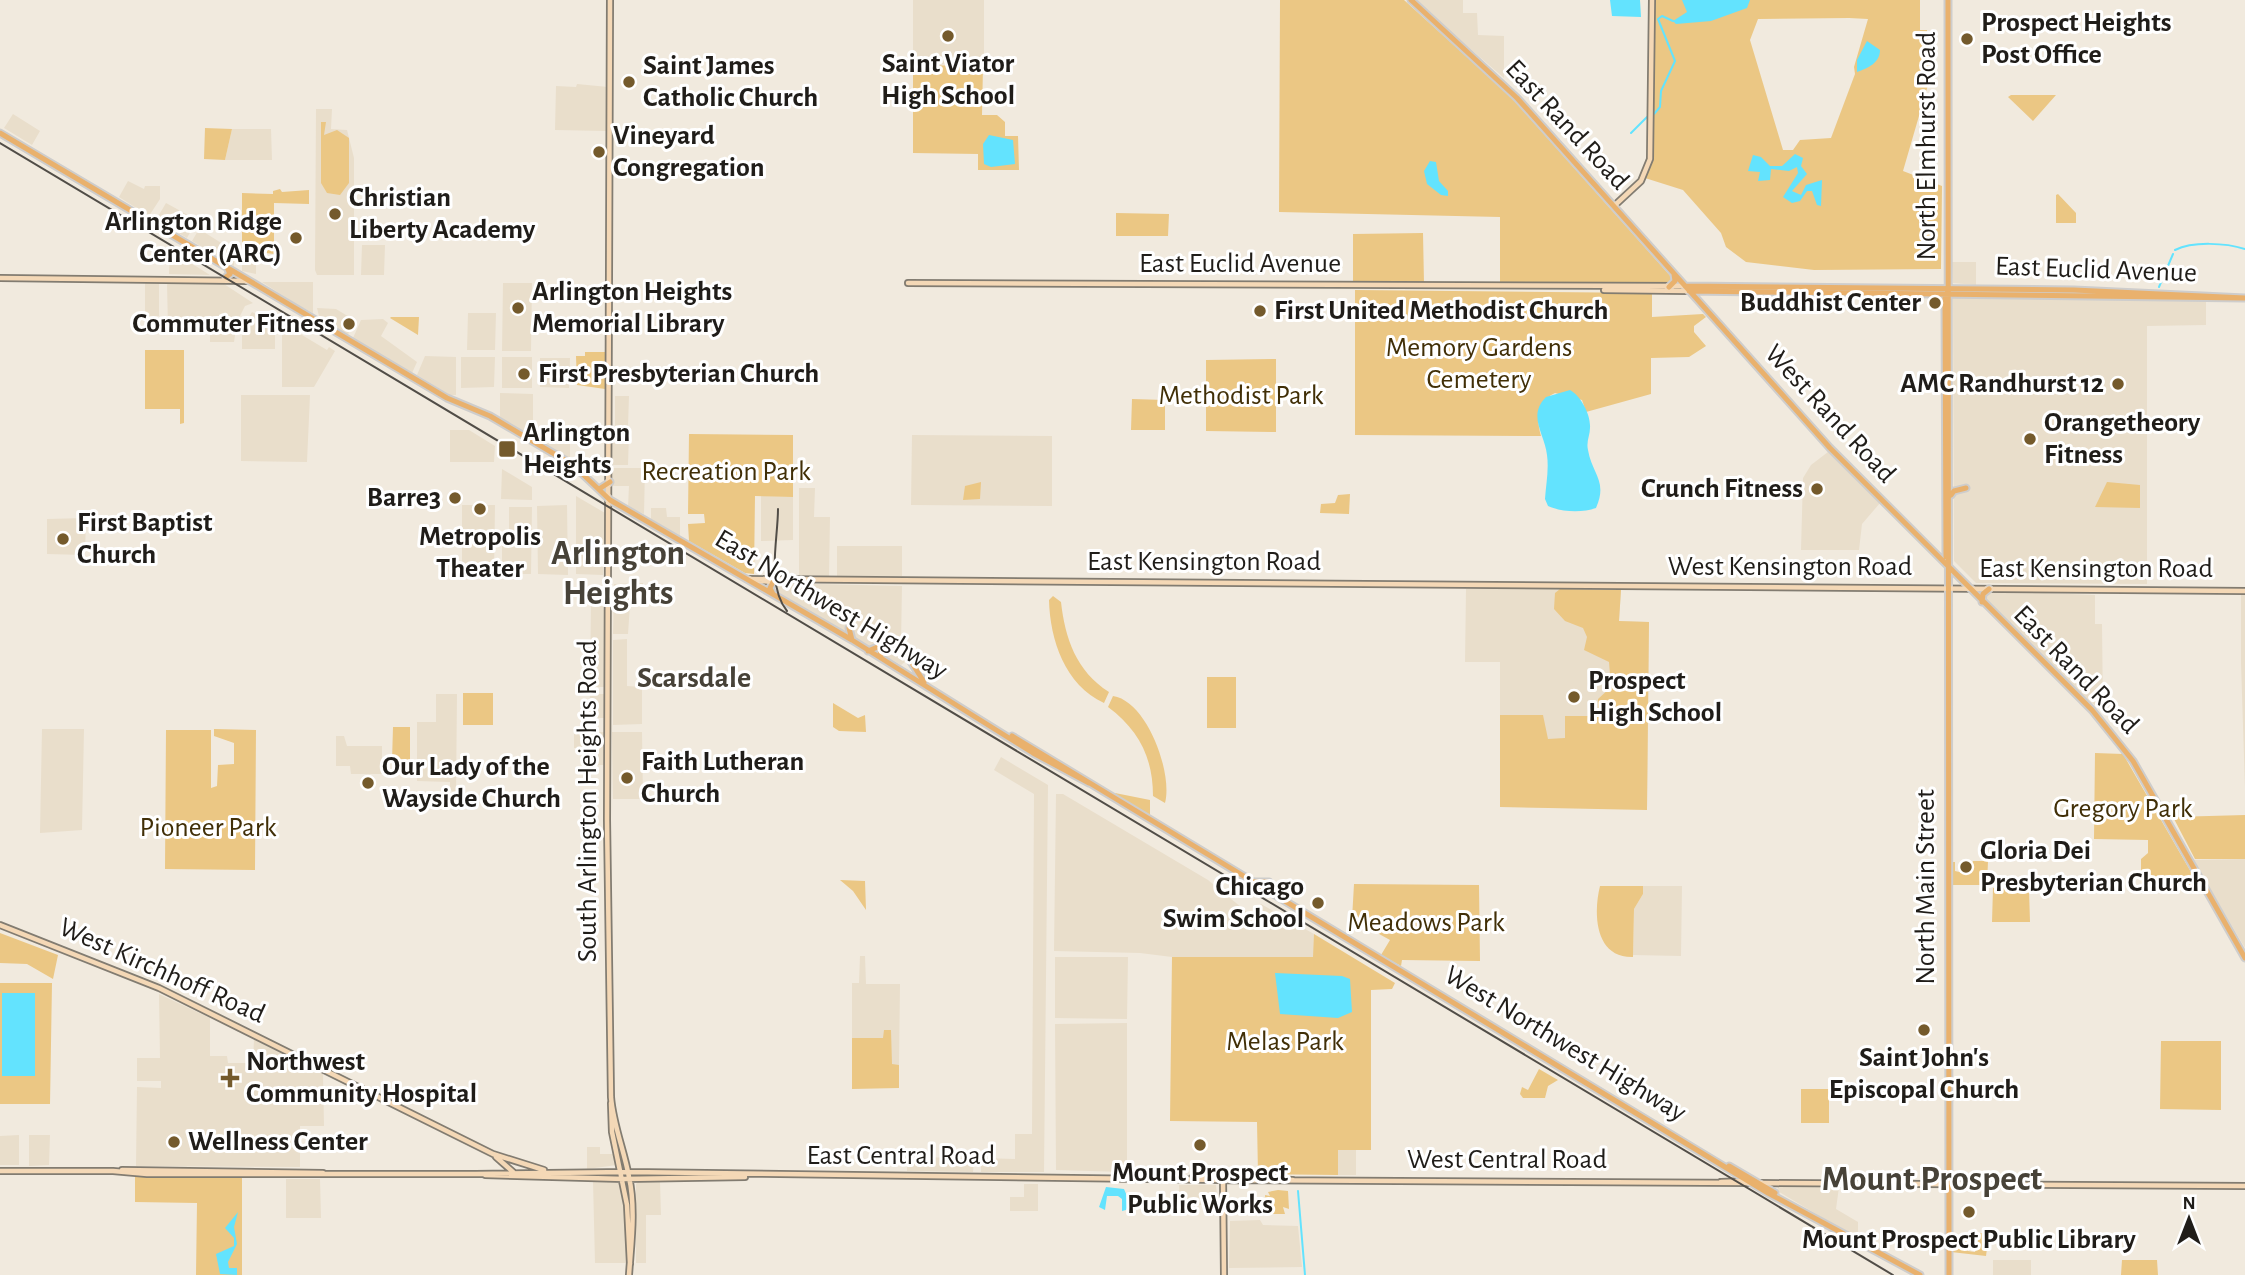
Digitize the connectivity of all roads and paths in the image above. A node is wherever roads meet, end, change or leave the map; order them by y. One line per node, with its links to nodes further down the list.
1 (610, 0): 21 (main road, South Arlington Heights Road)
2 (1411, 0): 6 (main road, East Rand Road)
3 (1652, 0): 6 (main road)
4 (1948, 0): 18 (main road, North Elmhurst Road)
5 (0, 133): 7 (main road)
6 (1614, 206): 8 (main road, East Rand Road)
7 (227, 267): 9 (main road); 12 (main road)
8 (1674, 274): 14 (main road); 16 (main road, East Rand Road)
9 (226, 277): 11 (main road); 12 (main road)
10 (0, 278): 11 (main road)
11 (190, 278): 12 (main road)
12 (247, 279): 23 (main road, East Northwest Highway)
13 (908, 283): 15 (main road, East Euclid Avenue)
14 (1669, 287): 15 (main road, East Euclid Avenue); 16 (main road, East Euclid Avenue)
15 (1572, 288): 16 (main road, East Euclid Avenue)
16 (1687, 289): 17 (main road); 18 (main road); 20 (main road, West Rand Road)
17 (1704, 291): 18 (main road); 20 (main road)
18 (1947, 291): 19 (main road, East Euclid Avenue); 25 (main road, North Elmhurst Road); 26 (main road, North Elmhurst Road)
19 (2244, 298)
20 (1703, 306): 27 (main road, West Rand Road)
21 (610, 481): 23 (main road); 24 (main road, South Arlington Heights Road)
22 (1966, 488): 25 (main road)
23 (599, 489): 24 (main road, East Northwest Highway)
24 (610, 500): 29 (main road, East Northwest Highway); 49 (main road, South Arlington Heights Road)
25 (1949, 502): 28 (main road, North Elmhurst Road)
26 (1945, 550): 27 (main road); 28 (main road, North Elmhurst Road)
27 (1931, 551): 28 (main road, West Rand Road)
28 (1947, 568): 32 (main road, North Elmhurst Road); 33 (main road, East Rand Road)
29 (746, 579): 30 (main road, East Kensington Road); 36 (main road, East Northwest Highway)
30 (774, 581): 31 (main road, East Kensington Road); 36 (main road)
31 (1633, 587): 32 (main road, West Kensington Road)
32 (1947, 589): 33 (main road, East Kensington Road); 60 (main road, North Main Street)
33 (1968, 589): 34 (main road, East Kensington Road); 37 (main road, East Rand Road)
34 (1989, 589): 35 (main road, East Kensington Road); 37 (main road)
35 (2245, 590)
36 (773, 594): 39 (main road, East Northwest Highway)
37 (1982, 602): 44 (main road, East Rand Road)
38 (849, 628): 39 (main road)
39 (852, 640): 40 (main road, East Northwest Highway)
40 (897, 668): 41 (main road, East Northwest Highway); 41 (main road)
41 (928, 687): 43 (main road, East Northwest Highway)
42 (0, 925): 45 (main road, West Kirchhoff Road)
43 (1350, 939): 46 (main road, West Northwest Highway)
44 (2245, 958)
45 (493, 1154): 48 (main road, West Kirchhoff Road); 51 (main road, West Kirchhoff Road)
46 (1722, 1163): 57 (main road, West Northwest Highway); 59 (main road, West Northwest Highway)
47 (0, 1171): 50 (main road)
48 (512, 1172): 50 (main road); 51 (main road); 53 (main road, West Kirchhoff Road)
49 (625, 1172): 51 (main road, East Central Road); 52 (main road, East Central Road); 56 (main road, South Arlington Heights Road)
50 (475, 1174): 53 (main road)
51 (551, 1174): 53 (main road); 56 (main road, East Central Road)
52 (751, 1176): 54 (main road, East Central Road); 56 (main road, East Central Road)
53 (522, 1177)
54 (1050, 1178): 55 (main road, West Central Road)
55 (1223, 1178): 57 (main road, West Central Road); 64 (main road)
56 (627, 1179): 63 (main road, South Arlington Heights Road)
57 (1737, 1183): 58 (main road, West Northwest Highway); 58 (main road, West Central Road)
58 (1751, 1183): 59 (main road, West Central Road); 62 (main road, West Northwest Highway)
59 (1759, 1183): 60 (main road, West Central Road); 62 (main road, West Northwest Highway)
60 (1948, 1185): 61 (main road); 66 (main road, North Main Street)
61 (2245, 1186)
62 (1780, 1198): 65 (main road, West Northwest Highway)
63 (629, 1275)
64 (1224, 1275)
65 (1920, 1275)
66 (1948, 1275)

